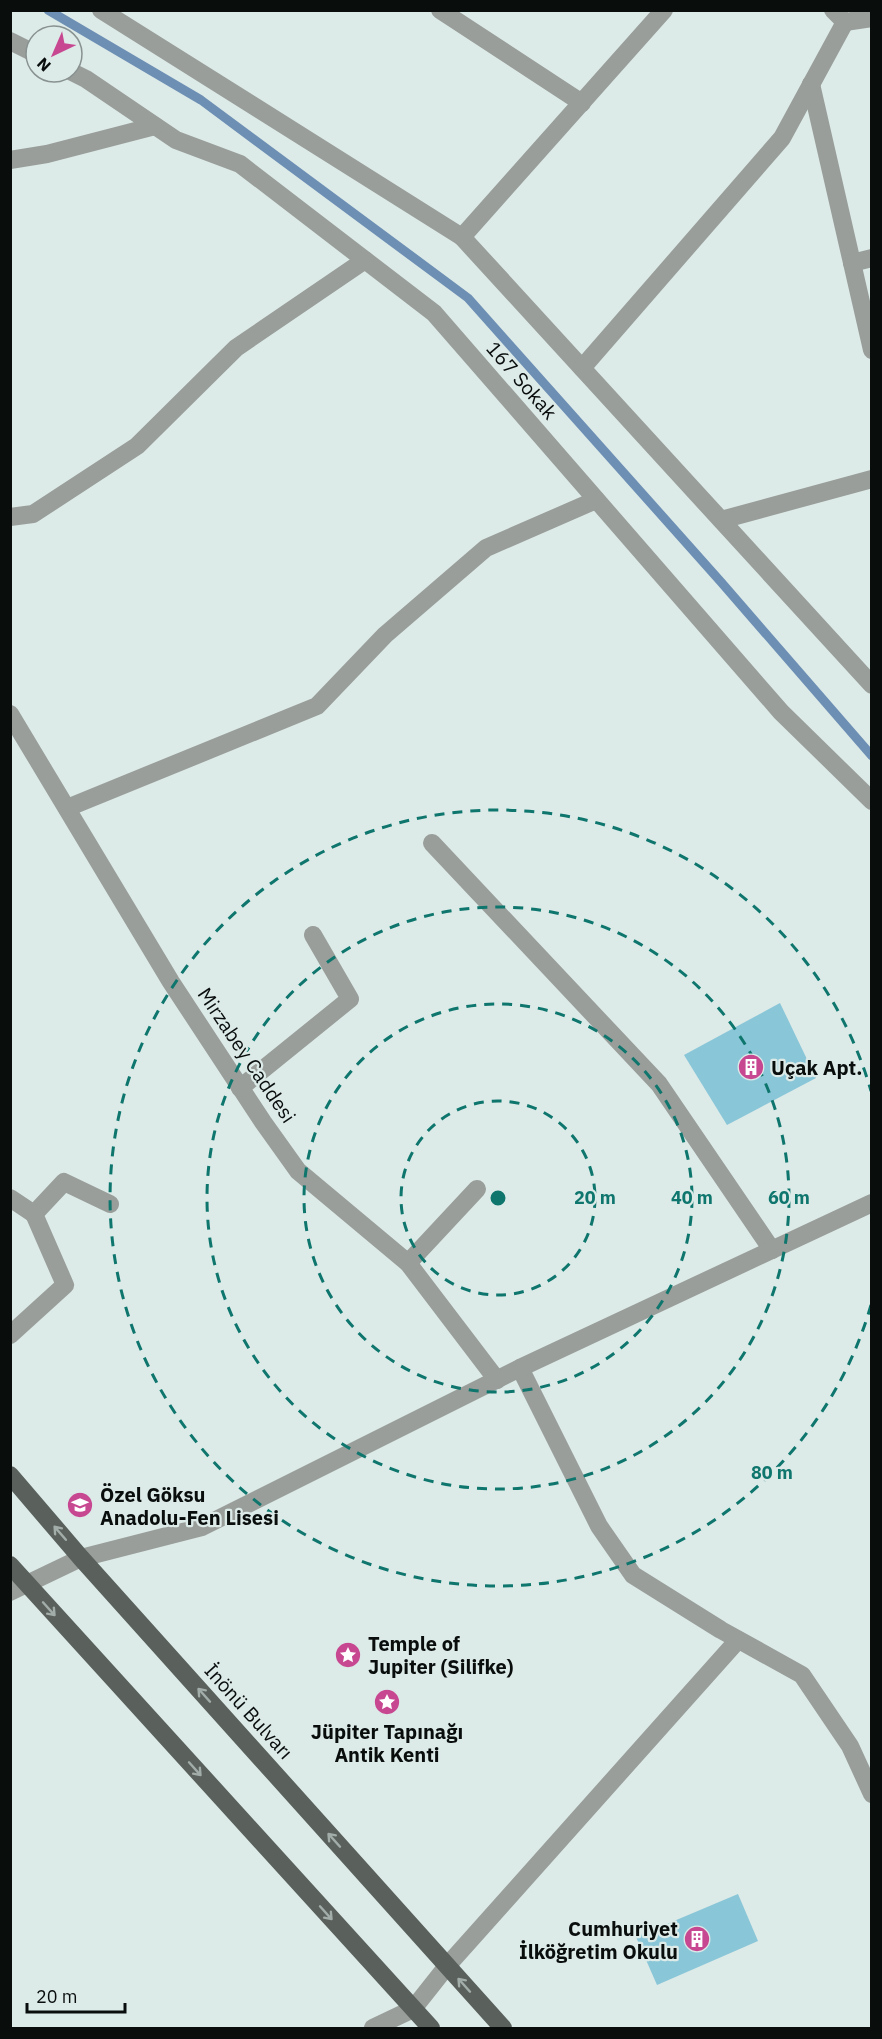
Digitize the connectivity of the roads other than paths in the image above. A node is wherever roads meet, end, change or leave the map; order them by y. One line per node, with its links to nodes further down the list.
1 (101, 10): 13 (street)
2 (440, 10): 10 (street)
3 (664, 10): 10 (street)
4 (839, 16): 5 (street); 9 (street)
5 (872, 18)
6 (10, 41): 7 (street)
7 (24, 48)
8 (84, 78): 11 (street, 167 Sokak)
9 (811, 84): 16 (street); 18 (street)
10 (582, 103): 13 (street)
11 (155, 126): 12 (street); 15 (street, 167 Sokak)
12 (10, 160)
13 (462, 237): 18 (street)
14 (872, 258): 16 (street)
15 (365, 260): 20 (street, 167 Sokak); 21 (street)
16 (852, 263): 17 (street)
17 (872, 351)
18 (582, 368): 22 (street)
19 (872, 479): 22 (street)
20 (597, 500): 25 (street, 167 Sokak); 26 (street)
21 (10, 517)
22 (721, 520): 23 (street)
23 (872, 685)
24 (11, 717): 26 (street, Mirzabey Caddesi)
25 (872, 801)
26 (67, 808): 29 (street, Mirzabey Caddesi)
27 (432, 843): 35 (street)
28 (313, 935): 29 (street)
29 (240, 1088): 36 (street, Mirzabey Caddesi)
30 (477, 1189): 36 (street)
31 (10, 1198): 34 (street)
32 (872, 1203): 35 (street)
33 (110, 1204): 34 (street)
34 (34, 1214): 37 (street)
35 (772, 1251): 38 (street)
36 (408, 1263): 39 (street, Mirzabey Caddesi)
37 (10, 1335)
38 (520, 1368): 39 (street); 44 (street)
39 (497, 1380): 41 (street)
40 (10, 1475): 41 (main road, İnönü Bulvarı, one-way to 40)
41 (81, 1558): 43 (street); 46 (main road, İnönü Bulvarı, one-way to 41)
42 (10, 1565): 43 (main road)
43 (19, 1588): 47 (main road, one-way to 47)
44 (738, 1640): 45 (street); 46 (street)
45 (871, 1793)
46 (447, 1966): 47 (street); 50 (main road, İnönü Bulvarı, one-way to 46)
47 (413, 2009): 48 (street); 49 (main road)
48 (373, 2028)
49 (431, 2028)
50 (503, 2028)

